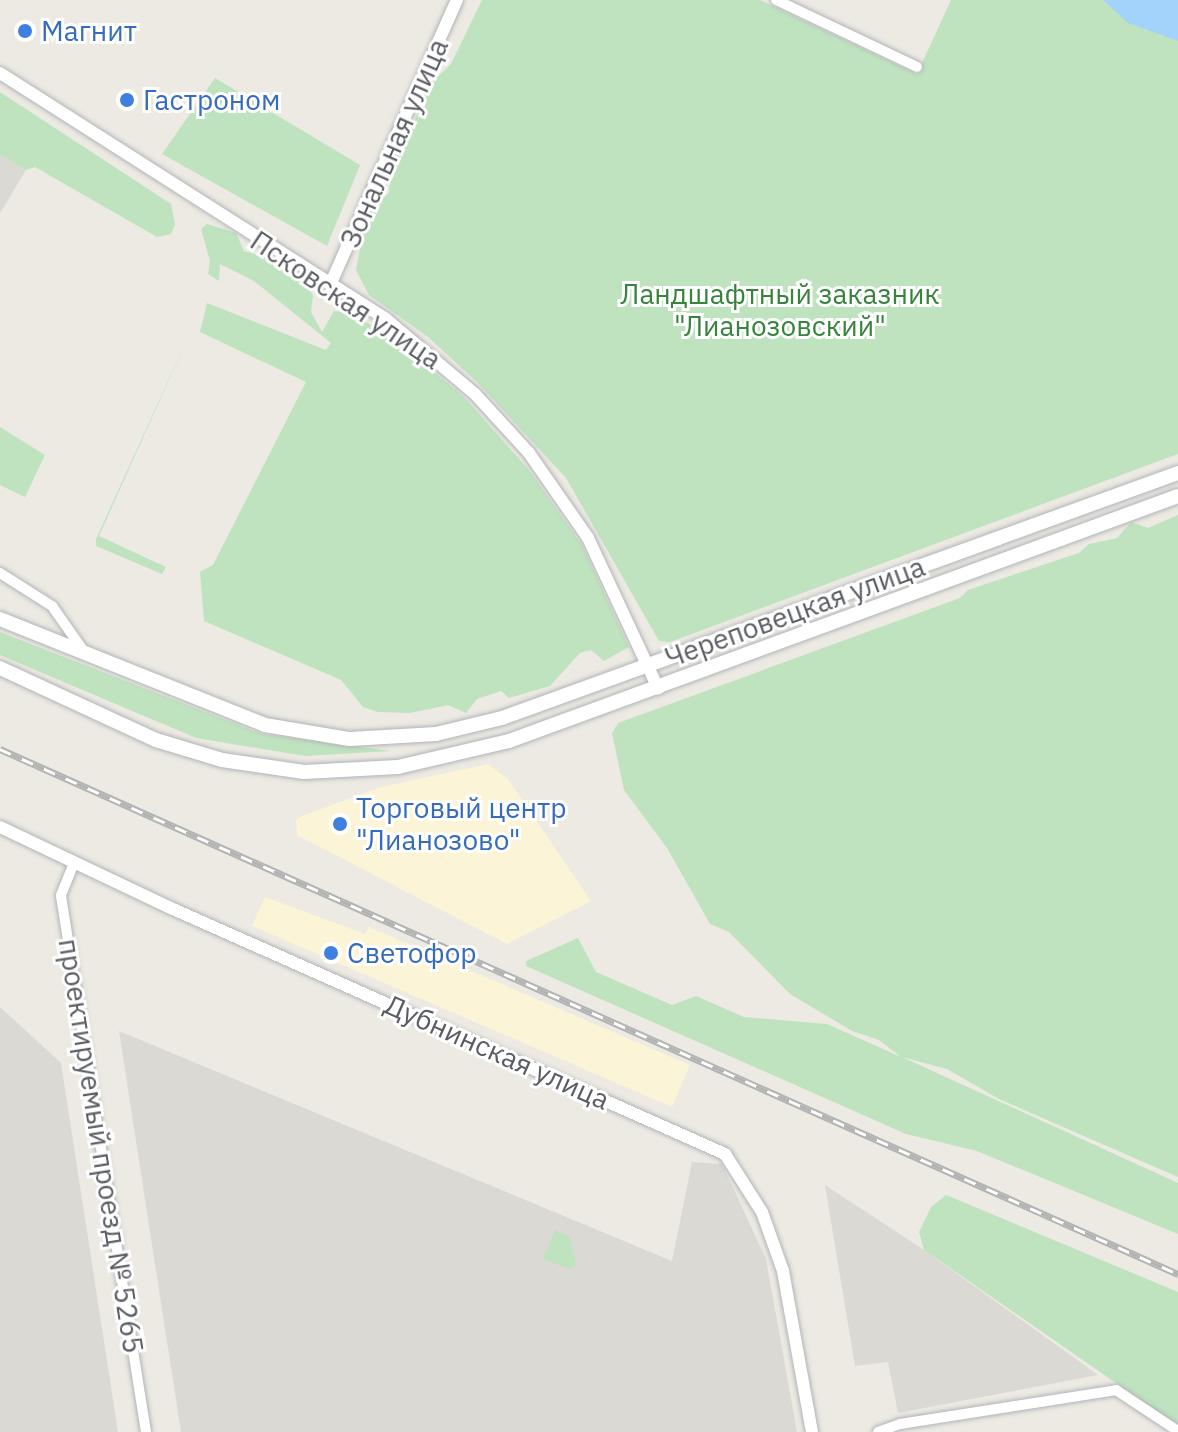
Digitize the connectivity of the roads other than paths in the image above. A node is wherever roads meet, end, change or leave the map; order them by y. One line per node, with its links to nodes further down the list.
1 (457, 0): 5 (street, Зональная улица)
2 (776, 0): 3 (street)
3 (917, 67)
4 (0, 73): 5 (street, Псковская улица)
5 (330, 285): 11 (street, Псковская улица)
6 (1178, 473): 11 (main road, Череповецкая улица)
7 (1178, 496): 13 (main road, Череповецкая улица)
8 (0, 573): 10 (street)
9 (0, 619): 10 (main road, Череповецкая улица)
10 (85, 653): 11 (main road, Череповецкая улица)
11 (649, 665): 13 (street, Псковская улица)
12 (0, 668): 13 (main road, Череповецкая улица)
13 (658, 688)
14 (0, 827): 15 (street, Дубнинская улица)
15 (74, 863): 17 (street, проектируемый проезд № 5265); 18 (street, Дубнинская улица)
16 (1178, 1431): 19 (street)
17 (146, 1432)
18 (812, 1432)
19 (878, 1432)

